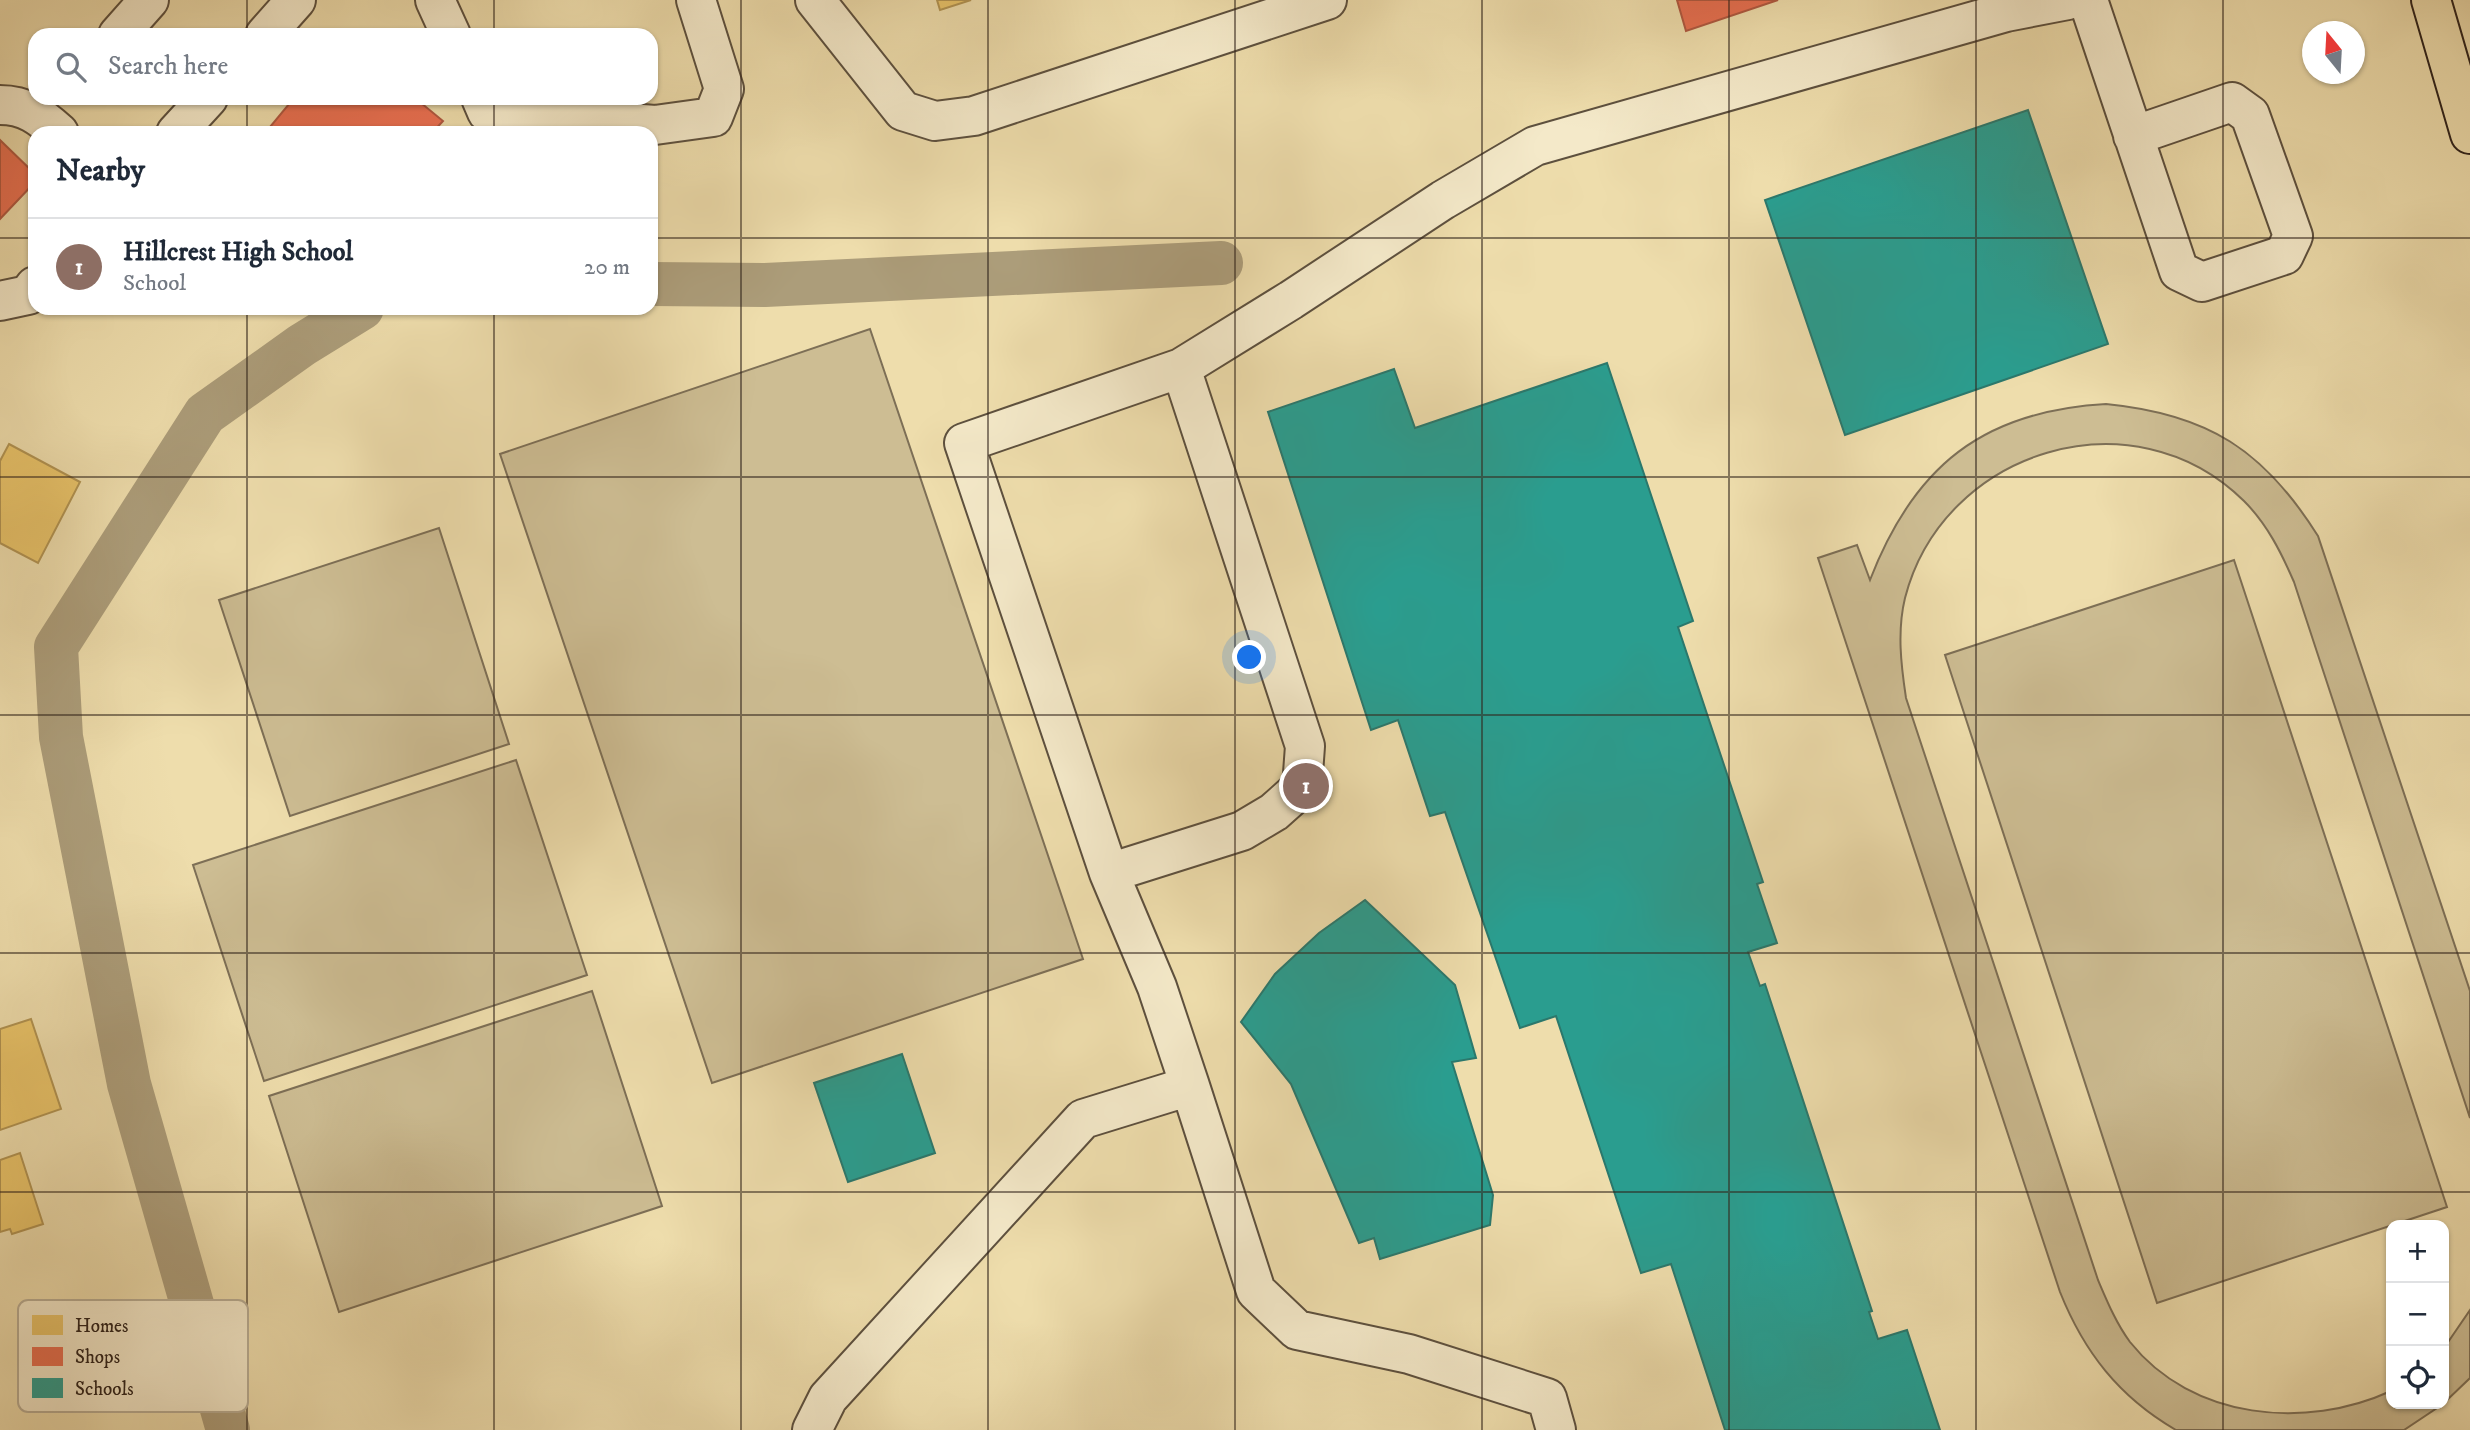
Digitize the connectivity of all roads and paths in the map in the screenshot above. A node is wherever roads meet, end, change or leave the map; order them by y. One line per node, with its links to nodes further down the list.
1 (149, 0): 10 (lane)
2 (296, 0): 11 (lane)
3 (435, 0): 12 (lane)
4 (696, 0): 15 (lane)
5 (815, 0): 6 (lane)
6 (1327, 0)
7 (2068, 0): 22 (lane)
8 (2088, 0): 19 (lane)
9 (2431, 0): 18 (main road)
10 (124, 28)
11 (271, 28)
12 (448, 28)
13 (0, 105): 16 (lane)
14 (202, 105): 17 (lane)
15 (484, 105)
16 (51, 126)
17 (182, 126)
18 (2470, 134)
19 (2133, 136): 19 (lane)
20 (28, 295): 21 (lane)
21 (0, 301)
22 (1181, 368): 23 (lane); 23 (lane)
23 (1109, 873): 24 (lane)
24 (1190, 1086): 25 (lane); 26 (lane)
25 (812, 1430)
26 (1556, 1430)

